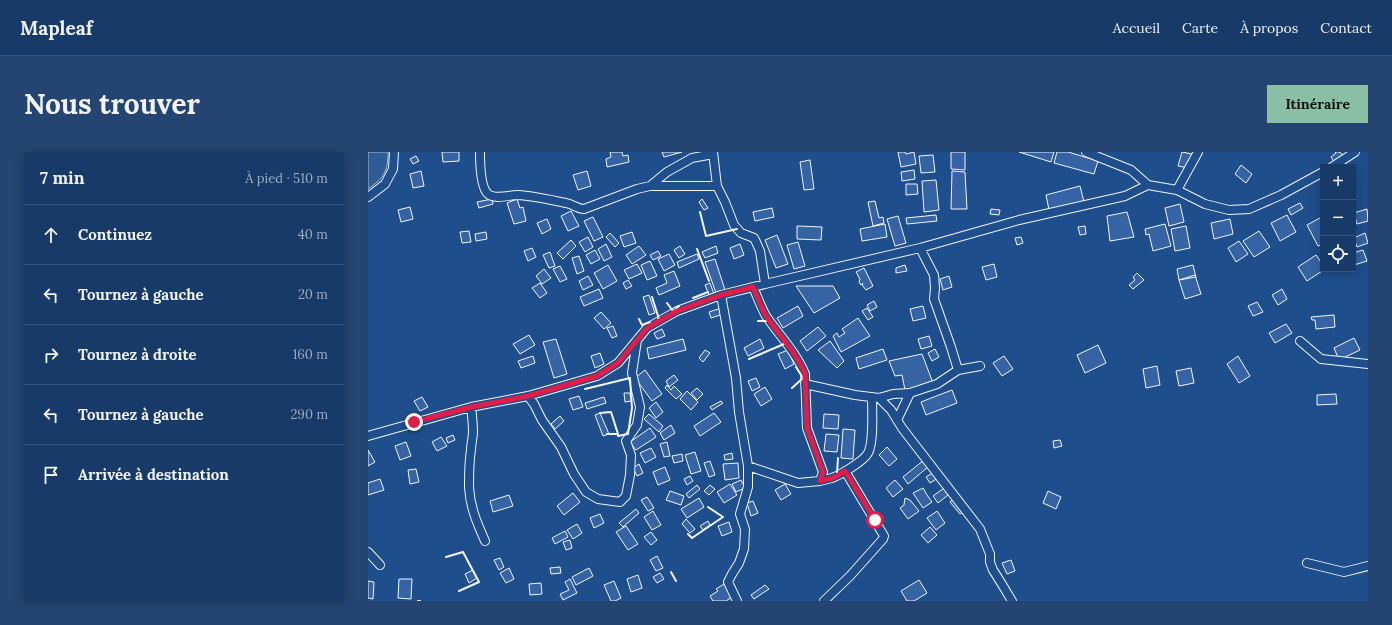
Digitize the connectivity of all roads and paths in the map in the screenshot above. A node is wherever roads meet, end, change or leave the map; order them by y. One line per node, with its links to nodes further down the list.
1 (394, 152): 13 (street)
2 (480, 152): 10 (street)
3 (1086, 152): 9 (street)
4 (1198, 152): 12 (street)
5 (1355, 152): 7 (street)
6 (713, 153): 10 (street); 11 (street)
7 (1337, 164)
8 (1320, 174): 12 (street)
9 (1148, 185): 12 (street); 14 (street)
10 (650, 186): 11 (street)
11 (717, 186): 15 (street)
12 (1177, 190)
13 (368, 197)
14 (920, 248): 15 (street); 22 (street)
15 (765, 284): 16 (street)
16 (753, 287): 17 (street); 23 (street)
17 (721, 295): 18 (street); 30 (street)
18 (637, 340): 25 (street); 25 (street)
19 (1300, 341): 20 (street)
20 (1368, 364)
21 (980, 366): 22 (street)
22 (958, 370): 24 (street)
23 (805, 384): 26 (street); 32 (street)
24 (910, 393): 26 (street); 28 (street)
25 (528, 396): 27 (street)
26 (876, 397): 28 (street); 31 (street)
27 (471, 407): 29 (street); 33 (street)
28 (897, 420): 40 (street)
29 (368, 436)
30 (748, 466): 32 (street); 38 (street)
31 (845, 471): 32 (street); 39 (street)
32 (820, 481)
33 (484, 541)
34 (368, 552): 36 (street)
35 (1307, 564): 37 (street)
36 (380, 565)
37 (1368, 566)
38 (737, 601)
39 (824, 601)
40 (1012, 601)

